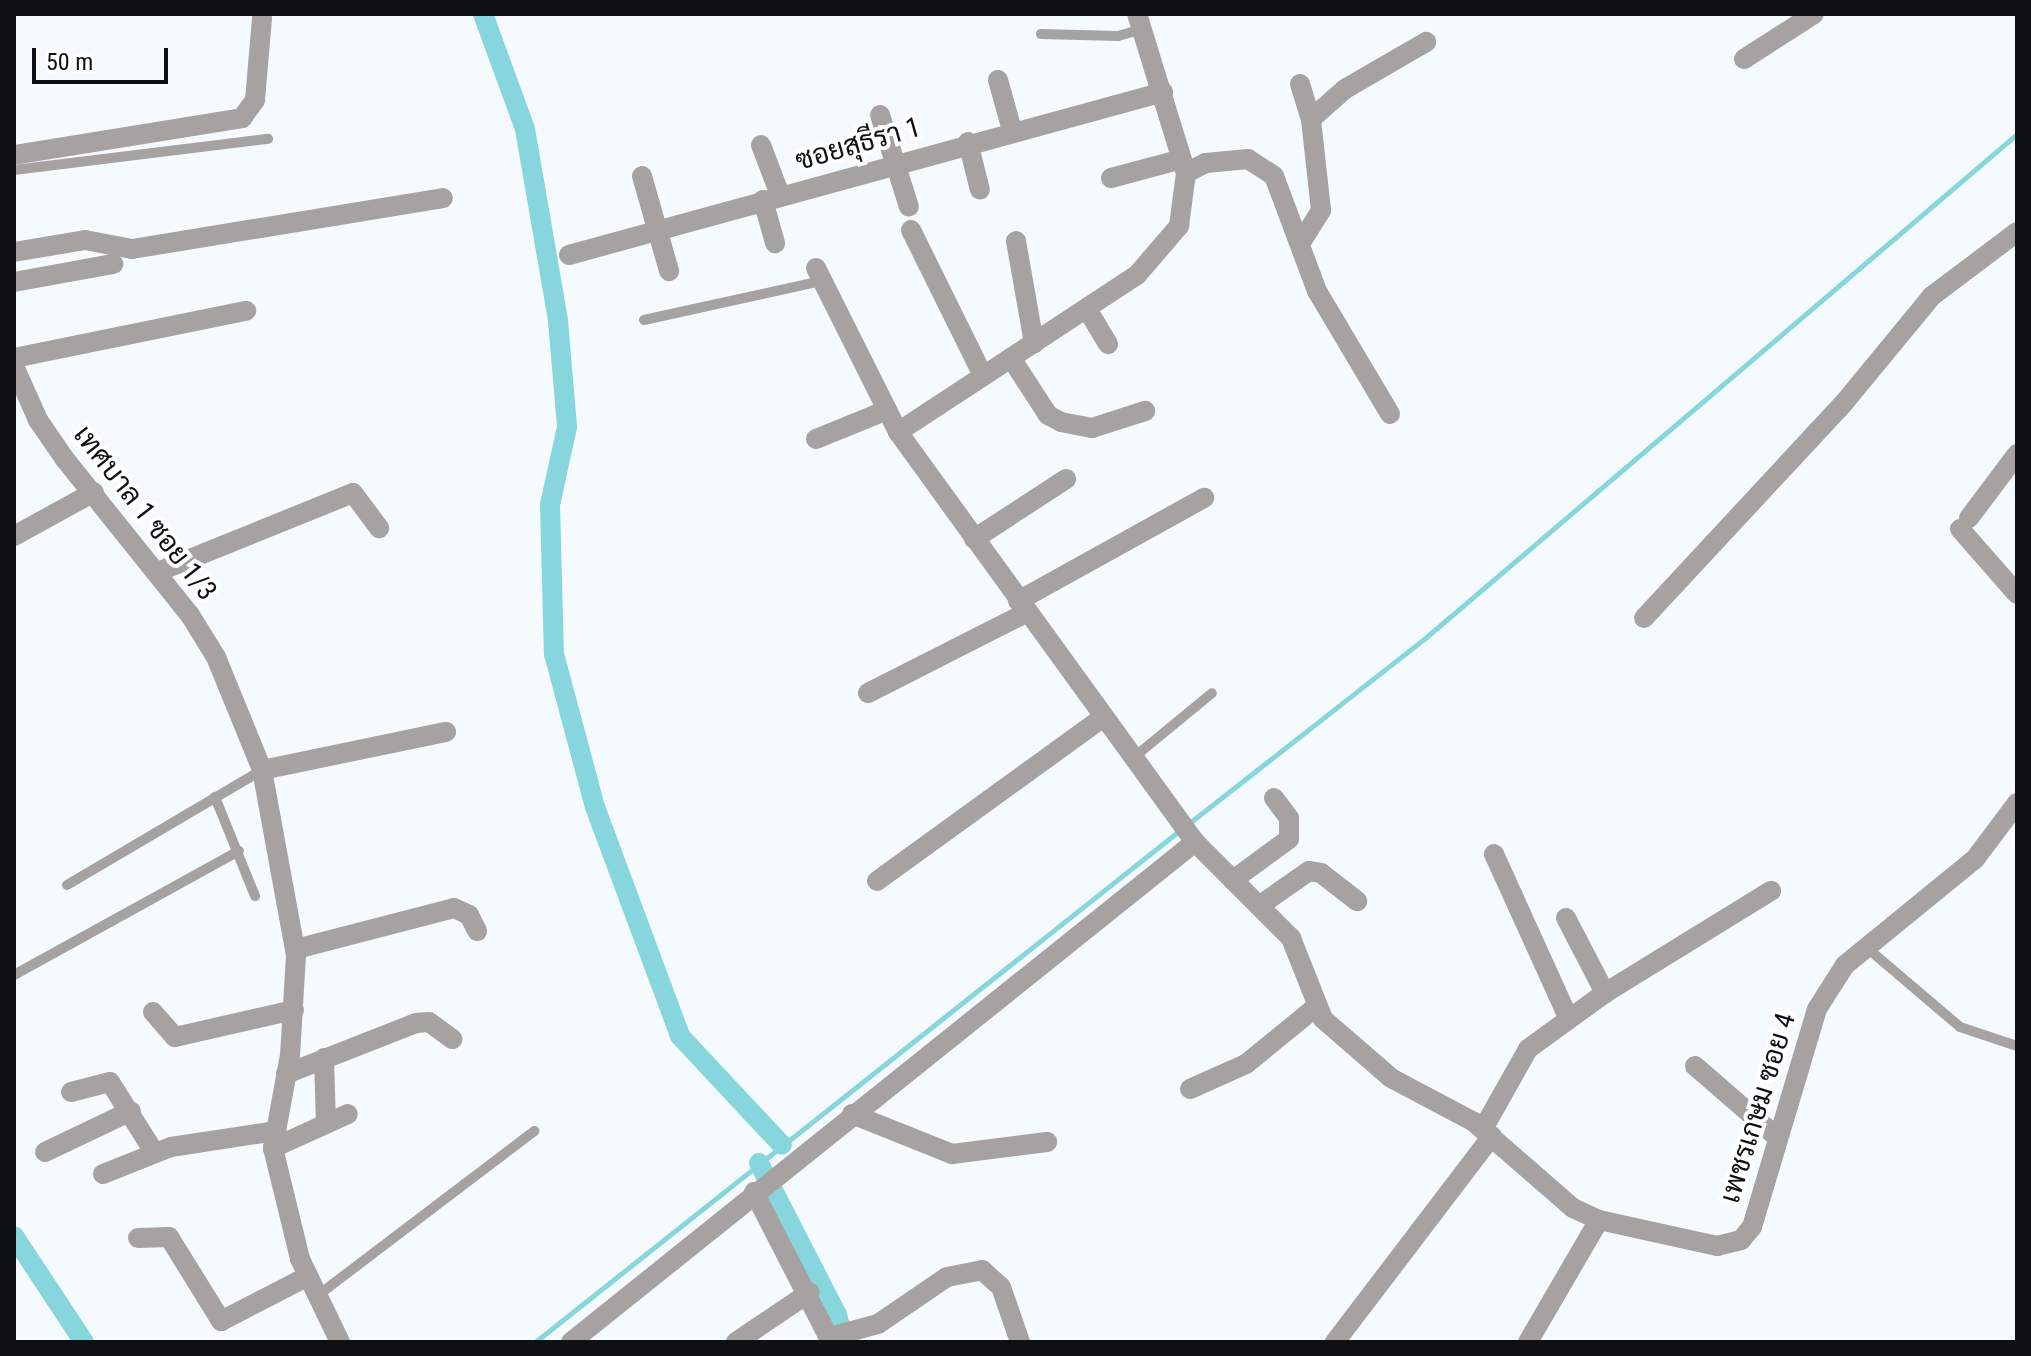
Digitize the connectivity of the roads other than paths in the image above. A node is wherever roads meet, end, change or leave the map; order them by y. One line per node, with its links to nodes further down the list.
1 (1814, 14): 6 (street)
2 (262, 18): 16 (street)
3 (1140, 21): 4 (lane); 9 (street)
4 (1041, 34)
5 (1426, 42): 11 (street)
6 (1744, 59)
7 (998, 80): 12 (street)
8 (1300, 84): 11 (street)
9 (1163, 92): 12 (street, ซอยสุธีรา 1); 18 (street)
10 (880, 115): 17 (street)
11 (1311, 119): 31 (street)
12 (1012, 130): 14 (street, ซอยสุธีรา 1)
13 (268, 139): 19 (lane)
14 (968, 142): 17 (street, ซอยสุธีรา 1); 22 (street)
15 (761, 145): 24 (street)
16 (14, 155)
17 (895, 163): 24 (street, ซอยสุธีรา 1); 25 (street)
18 (1184, 166): 21 (street); 31 (street); 38 (street)
19 (14, 170)
20 (642, 176): 26 (street)
21 (1111, 178)
22 (980, 190)
23 (443, 198): 32 (street)
24 (772, 198): 26 (street, ซอยสุธีรา 1); 30 (street)
25 (909, 207)
26 (657, 230): 33 (street, ซอยสุธีรา 1); 35 (street)
27 (911, 230): 46 (street)
28 (2015, 236): 62 (street)
29 (1016, 241): 41 (street)
30 (775, 243)
31 (1300, 244): 49 (street)
32 (14, 252)
33 (569, 255)
34 (113, 264): 37 (street)
35 (669, 271)
36 (819, 275): 40 (lane); 47 (street, เพชรเกษม ซอย 4)
37 (14, 282)
38 (1087, 309): 41 (street); 42 (street)
39 (246, 311): 43 (street)
40 (644, 320)
41 (1034, 343): 44 (street)
42 (1108, 344)
43 (14, 358)
44 (1011, 358): 46 (street); 48 (street)
45 (14, 366): 54 (street, เทศบาล 1 ซอย 1/3)
46 (983, 376): 50 (street)
47 (887, 410): 50 (street, เพชรเกษม ซอย 4); 51 (street)
48 (1145, 411)
49 (1390, 414)
50 (898, 432): 58 (street, เพชรเกษม ซอย 4)
51 (816, 439)
52 (2017, 454): 60 (street)
53 (1066, 479): 58 (street)
54 (94, 492): 57 (street); 59 (street, เทศบาล 1 ซอย 1/3)
55 (1204, 498): 61 (street)
56 (379, 528): 59 (street)
57 (14, 536)
58 (974, 539): 61 (street, เพชรเกษม ซอย 4)
59 (160, 571): 68 (street, เทศบาล 1 ซอย 1/3)
60 (2017, 594)
61 (1022, 607): 63 (street); 65 (street, เพชรเกษม ซอย 4)
62 (1644, 618)
63 (868, 693)
64 (1212, 693): 67 (lane)
65 (1101, 719): 67 (street, เพชรเกษม ซอย 4); 76 (street)
66 (446, 732): 68 (street)
67 (1131, 759): 72 (street, เพชรเกษม ซอย 4)
68 (262, 770): 69 (lane); 85 (street, เทศบาล 1 ซอย 1/3)
69 (215, 797): 73 (lane); 77 (lane)
70 (1274, 798): 75 (street)
71 (2017, 803): 84 (street, เพชรเกษม ซอย 4)
72 (1193, 840): 75 (street, เพชรเกษม ซอย 4); 101 (street)
73 (239, 851): 79 (lane); 86 (lane)
74 (1494, 854): 91 (street)
75 (1233, 880): 81 (street, เพชรเกษม ซอย 4)
76 (877, 881)
77 (67, 885)
78 (1771, 891): 87 (street)
79 (255, 896)
80 (1357, 901): 81 (street)
81 (1259, 906): 88 (street, เพชรเกษม ซอย 4)
82 (1566, 918): 87 (street)
83 (477, 931): 85 (street)
84 (1865, 945): 93 (lane); 105 (street, เพชรเกษม ซอย 4)
85 (296, 949): 89 (street, เทศบาล 1 ซอย 1/3)
86 (14, 975)
87 (1605, 993): 91 (street)
88 (1317, 1006): 97 (street); 104 (street, เพชรเกษม ซอย 4)
89 (294, 1010): 90 (street); 96 (street, เทศบาล 1 ซอย 1/3)
90 (153, 1012)
91 (1568, 1017): 104 (street)
92 (452, 1039): 94 (street)
93 (2017, 1046)
94 (324, 1058): 96 (street); 102 (street)
95 (1695, 1066): 105 (street)
96 (286, 1074): 106 (street, เทศบาล 1 ซอย 1/3)
97 (1190, 1089)
98 (71, 1092): 99 (street)
99 (131, 1111): 108 (street); 109 (street)
100 (348, 1114): 102 (street)
101 (852, 1114): 107 (street); 111 (street)
102 (326, 1124): 106 (street)
103 (534, 1131): 116 (lane)
104 (1488, 1132): 112 (street, เพชรเกษม ซอย 4); 122 (street)
105 (1778, 1138): 112 (street, เพชรเกษม ซอย 4)
106 (274, 1139): 109 (street); 114 (street, เทศบาล 1 ซอย 1/3)
107 (1047, 1142)
108 (45, 1152)
109 (154, 1152): 110 (street)
110 (103, 1174)
111 (762, 1186): 115 (street); 119 (street)
112 (1599, 1220): 123 (street)
113 (138, 1238): 114 (street)
114 (308, 1276): 116 (street, เทศบาล 1 ซอย 1/3)
115 (810, 1292): 117 (street); 120 (street)
116 (317, 1296): 118 (street, เทศบาล 1 ซอย 1/3)
117 (836, 1337): 121 (street)
118 (340, 1342)
119 (571, 1342)
120 (736, 1342)
121 (1020, 1342)
122 (1335, 1342)
123 (1528, 1342)

